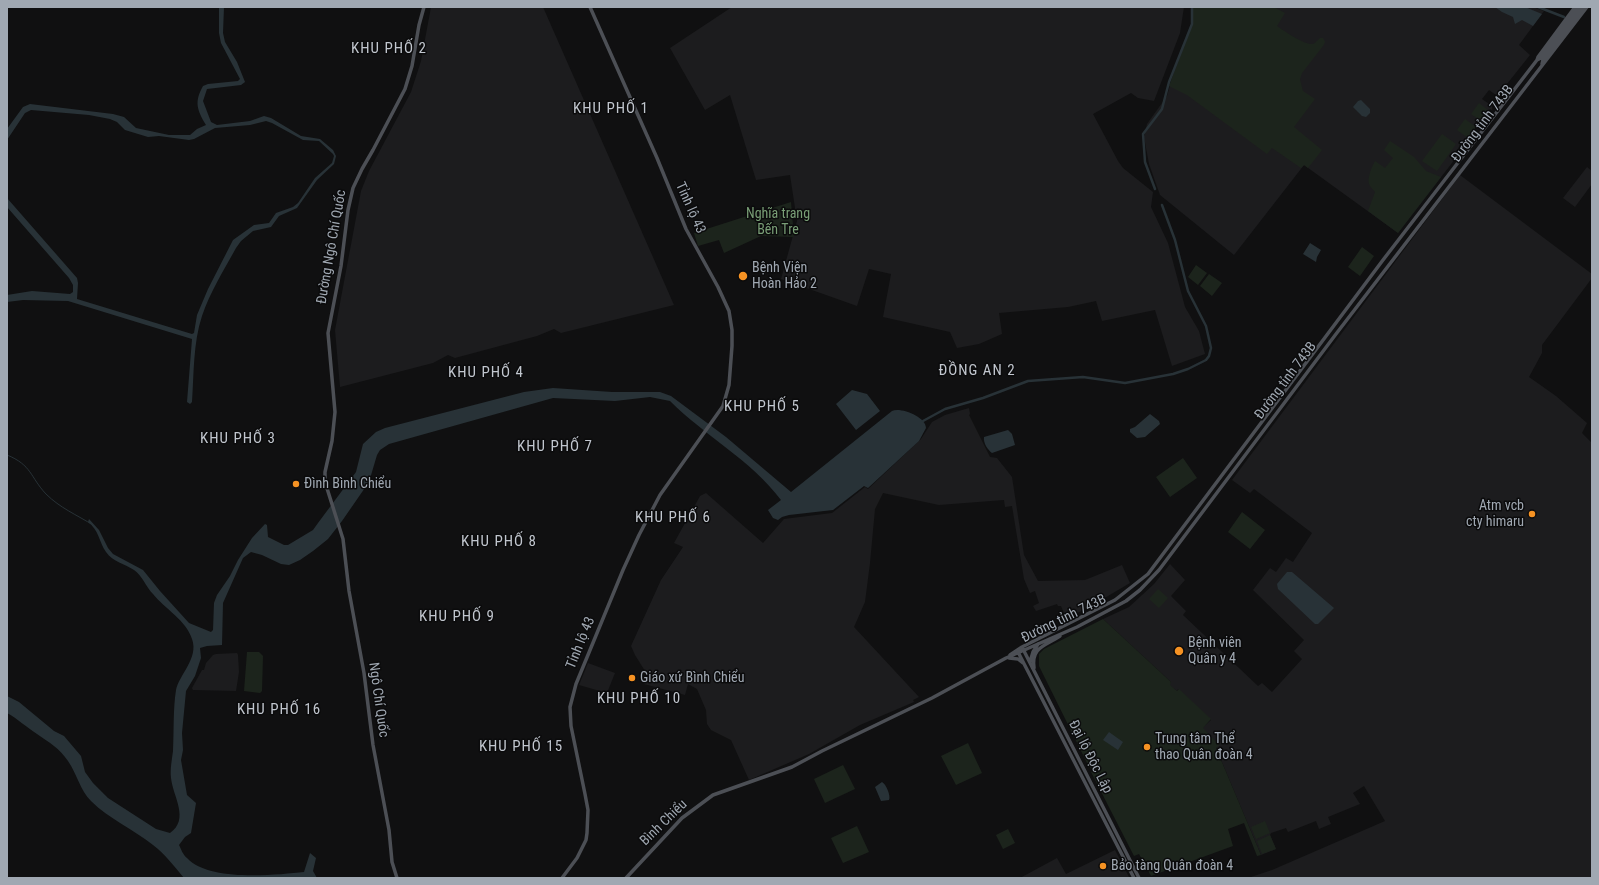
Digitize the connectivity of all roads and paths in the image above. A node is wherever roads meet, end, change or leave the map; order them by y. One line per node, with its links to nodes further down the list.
1 (424, 7): 10 (main road, Đường Ngô Chí Quốc)
2 (590, 7): 23 (main road, Tỉnh lộ 43)
3 (1575, 7): 7 (main road, Đường tỉnh 743B)
4 (1579, 7): 7 (main road)
5 (1583, 7): 7 (main road)
6 (1587, 7): 8 (main road, Đường tỉnh 743B)
7 (1540, 60): 8 (main road, Đường tỉnh 743B); 9 (main road, Đường tỉnh 743B)
8 (1542, 65): 11 (main road, Đường tỉnh 743B)
9 (1185, 523): 11 (main road); 14 (main road, Đường tỉnh 743B)
10 (339, 524): 22 (main road, Ngô Chí Quốc)
11 (1189, 529): 12 (main road, Đường tỉnh 743B)
12 (1067, 631): 13 (main road, Đường tỉnh 743B); 20 (main road)
13 (1040, 643): 16 (main road, Đường tỉnh 743B); 18 (main road)
14 (1022, 646): 15 (main road, Đường tỉnh 743B); 16 (main road, Đại lộ Độc Lập)
15 (1018, 651): 16 (main road, Đường tỉnh 743B); 17 (main road, Đường tỉnh 743B); 19 (main road, Đại lộ Độc Lập)
16 (1024, 651): 18 (main road, Đại lộ Độc Lập)
17 (1006, 658): 19 (main road); 21 (main road, Đường tỉnh 743B)
18 (1030, 663): 20 (main road, Đại lộ Độc Lập)
19 (1025, 665): 25 (main road, Đại lộ Độc Lập)
20 (1035, 673): 26 (main road, Đại lộ Độc Lập)
21 (792, 767): 24 (main road, Bình Chiểu)
22 (397, 878)
23 (562, 878)
24 (626, 878)
25 (1134, 878)
26 (1139, 878)

